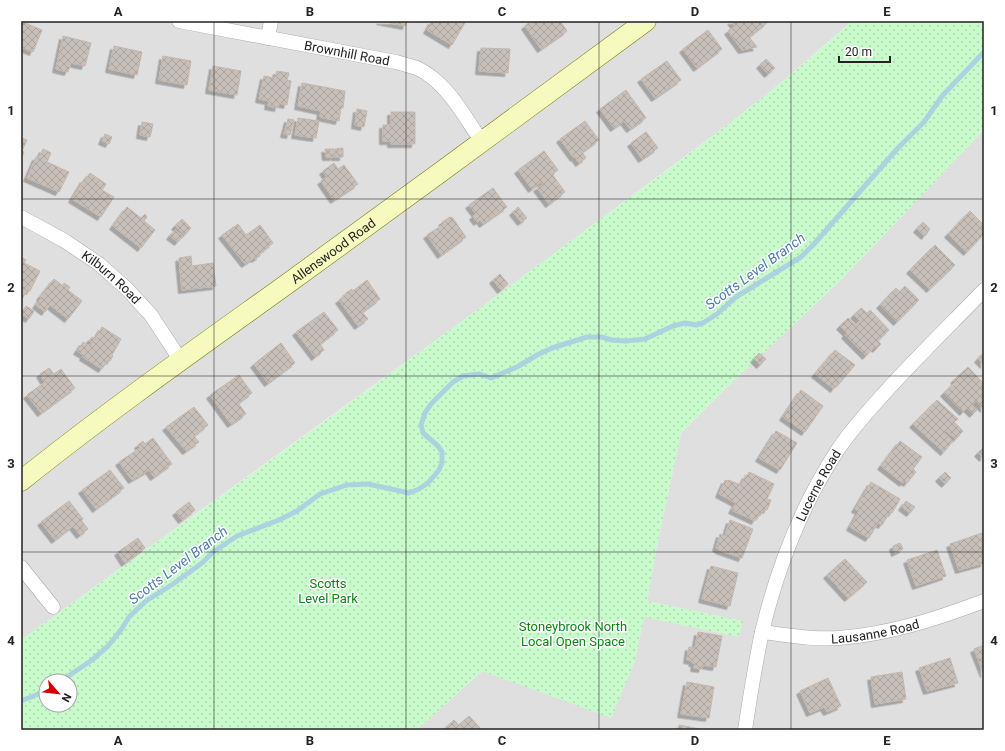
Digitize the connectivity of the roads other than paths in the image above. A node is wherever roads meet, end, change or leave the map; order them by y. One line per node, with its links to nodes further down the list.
1 (179, 21): 4 (street, Brownhill Road)
2 (271, 21): 4 (street)
3 (646, 21): 5 (street, Allenswood Road)
4 (268, 38): 5 (street, Brownhill Road)
5 (482, 142): 8 (street, Allenswood Road)
6 (21, 217): 8 (street, Kilburn Road)
7 (984, 290): 13 (street, Lucerne Road)
8 (181, 360): 9 (street, Allenswood Road)
9 (21, 482)
10 (21, 567): 12 (street)
11 (984, 601): 13 (street, Lausanne Road)
12 (53, 607)
13 (762, 632): 14 (street, Lucerne Road)
14 (744, 730)

